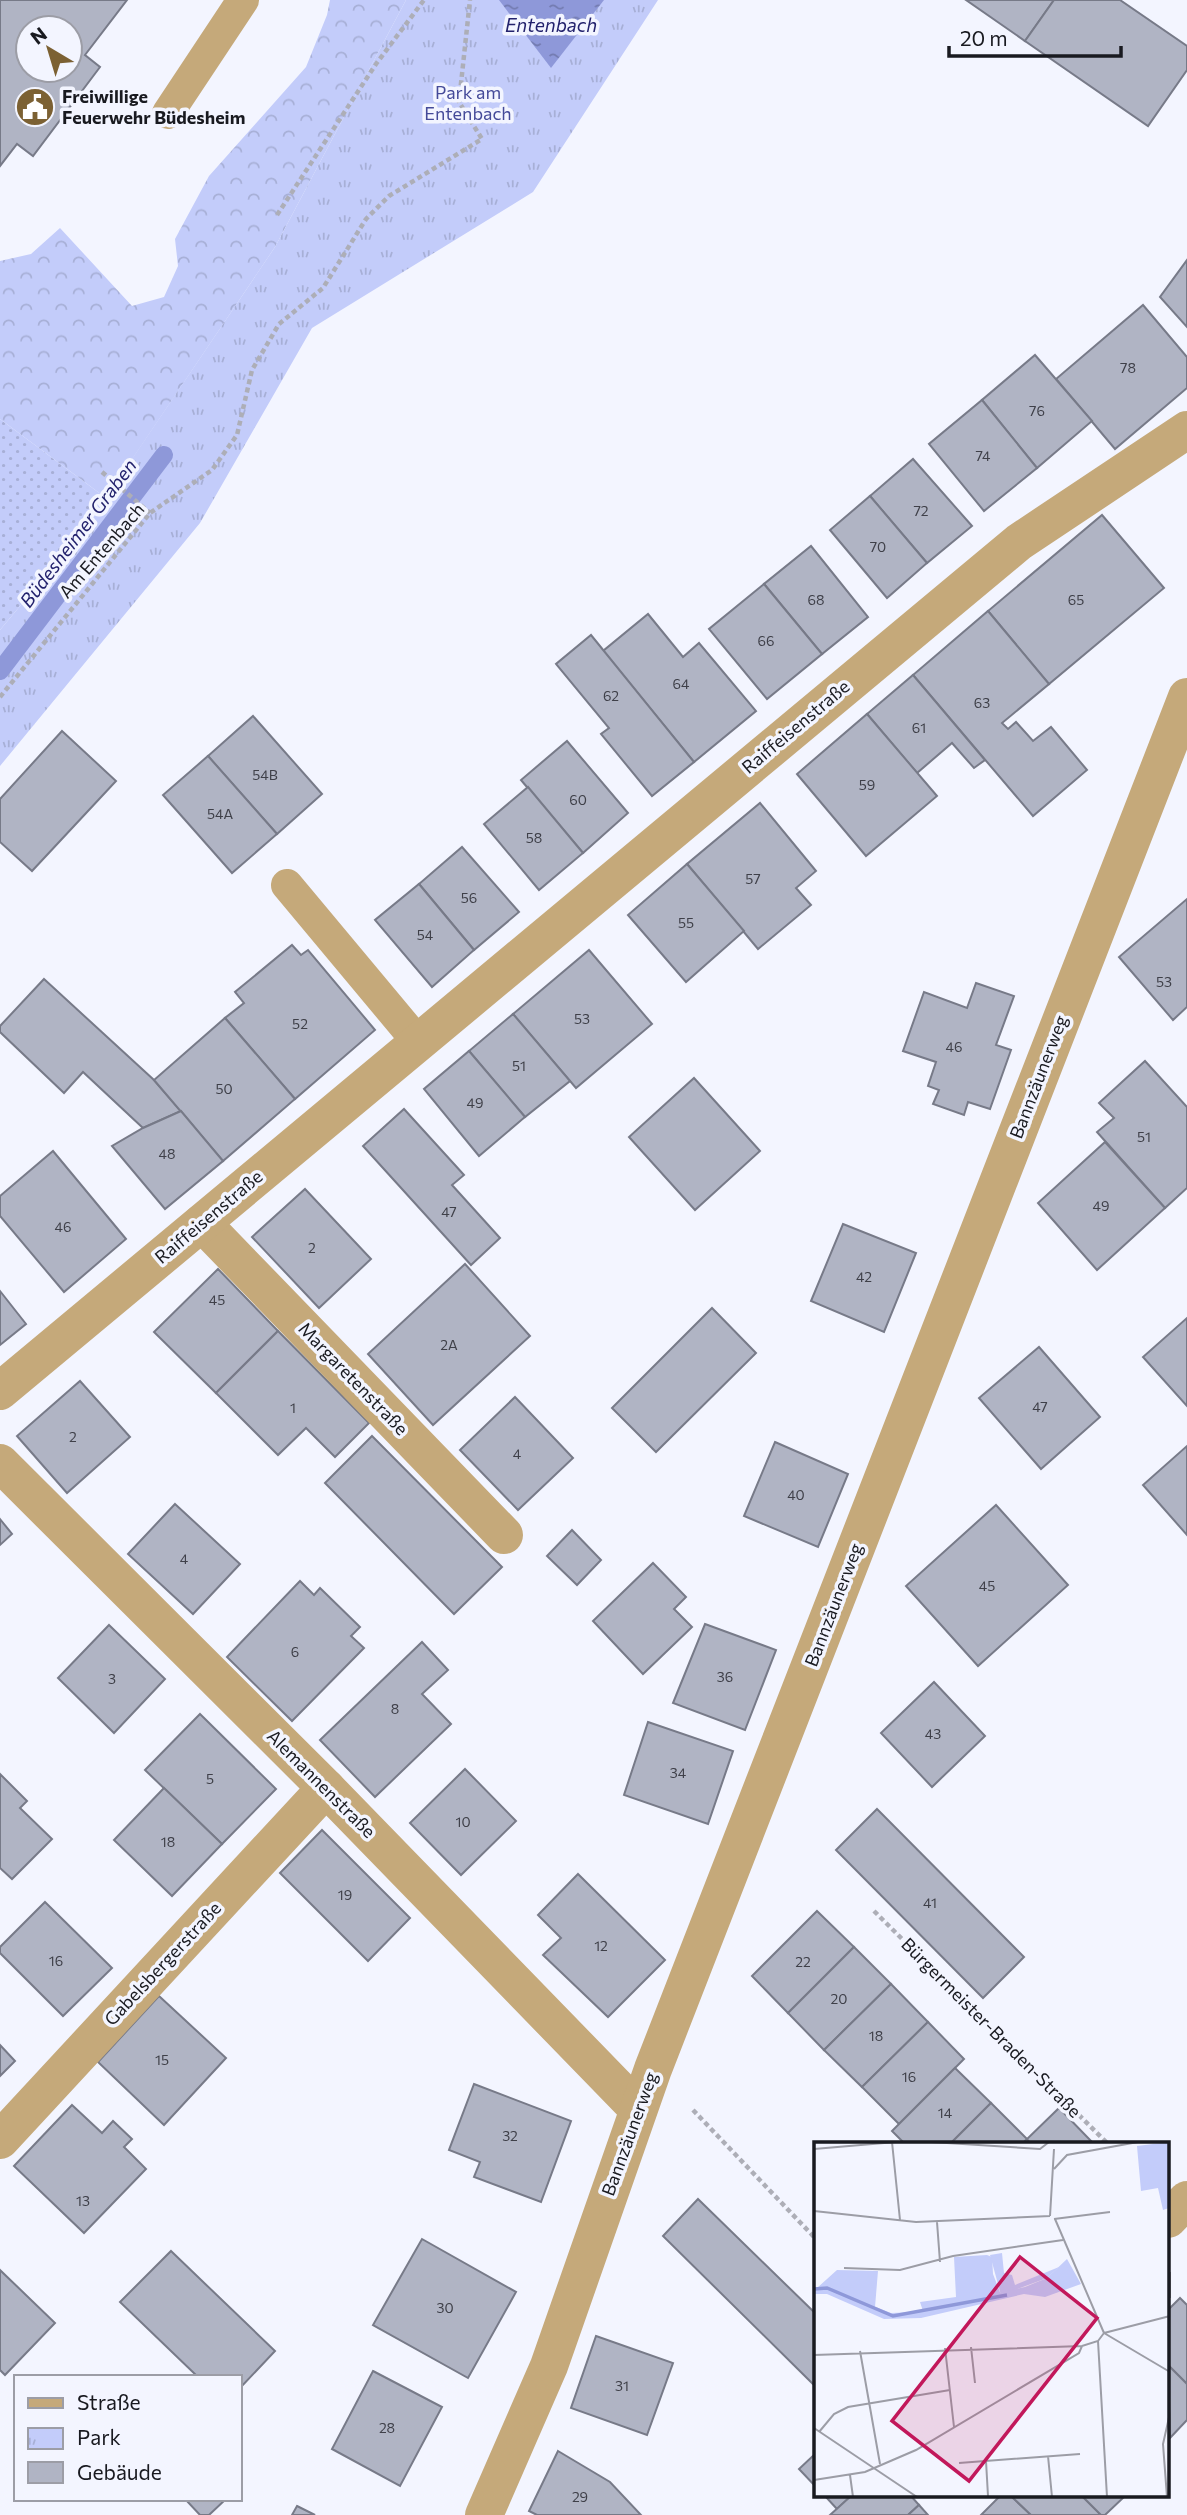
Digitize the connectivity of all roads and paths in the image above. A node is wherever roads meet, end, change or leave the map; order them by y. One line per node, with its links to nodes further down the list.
1 (243, 0): 4 (lane)
2 (424, 0): 5 (path)
3 (470, 0): 8 (path, Am Entenbach)
4 (168, 113)
5 (277, 215)
6 (1187, 430): 12 (street, Raiffeisenstraße)
7 (102, 472): 8 (path)
8 (150, 513): 9 (path, Am Entenbach)
9 (0, 697)
10 (1187, 697): 19 (street, Bannzäunerweg)
11 (287, 885): 12 (lane)
12 (418, 1042): 13 (street, Raiffeisenstraße)
13 (202, 1223): 14 (street, Raiffeisenstraße); 16 (street, Margaretenstraße)
14 (0, 1391)
15 (0, 1463): 17 (street, Alemannenstraße)
16 (504, 1535)
17 (326, 1788): 20 (street, Alemannenstraße); 21 (street, Gabelsbergerstraße)
18 (874, 1911): 22 (path, Bürgermeister-Braden-Straße)
19 (653, 2069): 20 (street, Bannzäunerweg); 25 (path)
20 (638, 2109): 26 (street, Bannzäunerweg)
21 (0, 2140)
22 (1106, 2142)
23 (1187, 2200): 24 (street)
24 (1170, 2216)
25 (814, 2237)
26 (484, 2515)

